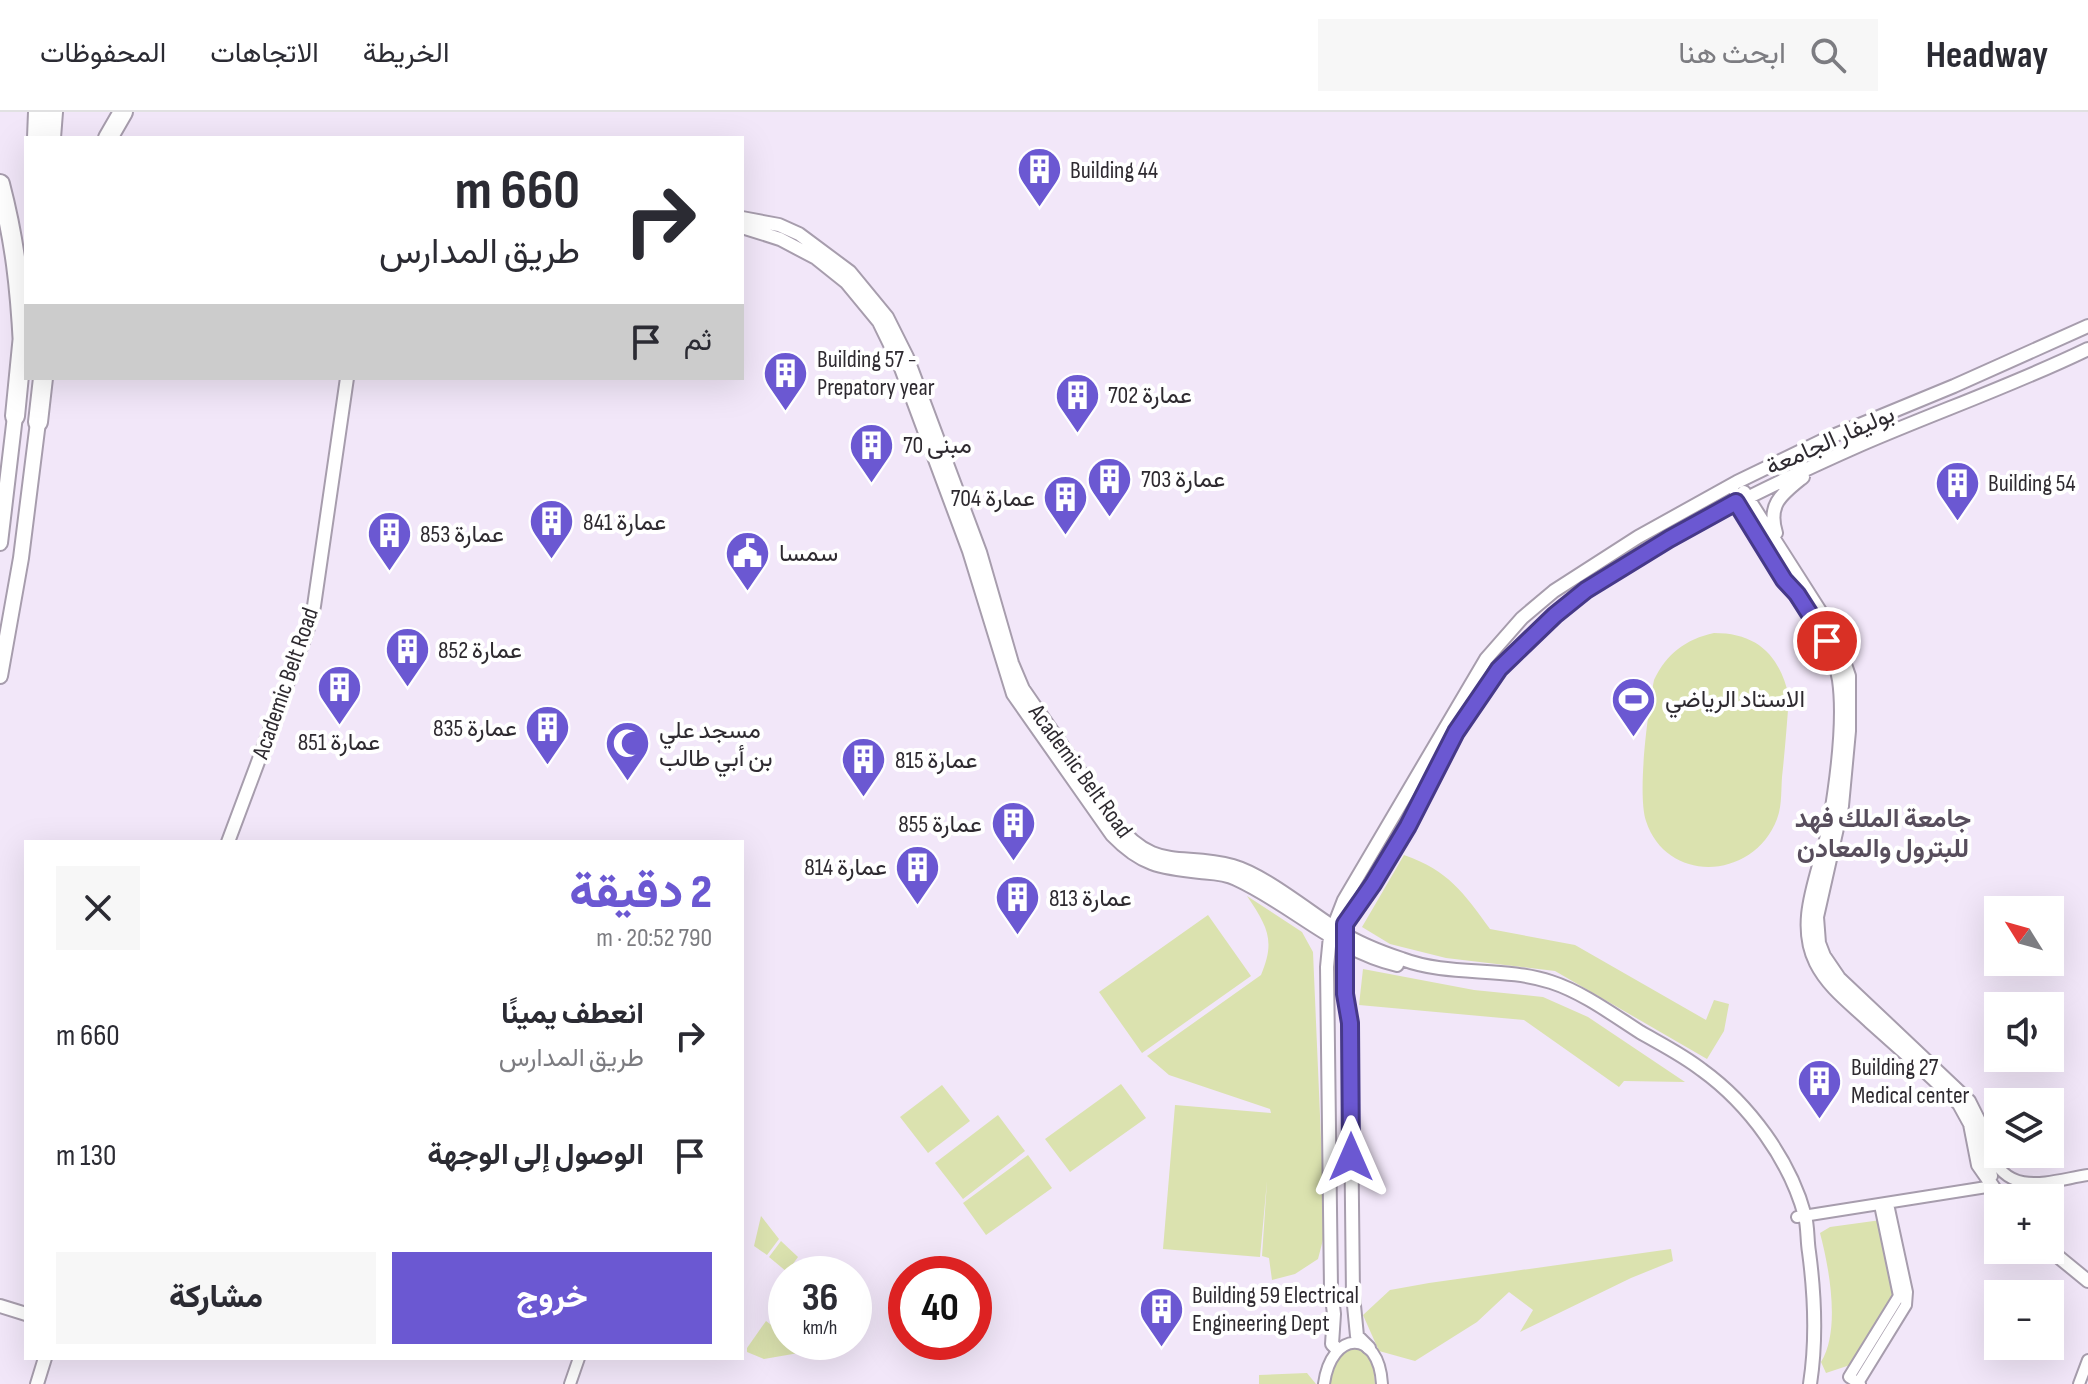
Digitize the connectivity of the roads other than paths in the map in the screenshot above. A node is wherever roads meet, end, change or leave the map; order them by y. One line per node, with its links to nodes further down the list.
1 (38, 112): 4 (highway)
2 (53, 112): 5 (highway)
3 (123, 112): 6 (highway)
4 (37, 136)
5 (51, 136)
6 (109, 136)
7 (0, 184): 12 (highway)
8 (744, 218): 29 (street, Academic Belt Road)
9 (744, 228): 29 (street, Academic Belt Road)
10 (2088, 326): 20 (street, بوليفار الجامعة)
11 (24, 331): 12 (highway)
12 (23, 346): 17 (highway)
13 (2088, 349): 19 (street, بوليفار الجامعة)
14 (41, 380): 18 (highway)
15 (347, 380): 27 (street, Academic Belt Road)
16 (353, 380): 28 (street, Academic Belt Road)
17 (15, 416): 22 (main road)
18 (38, 422): 26 (main road)
19 (1817, 464): 21 (street, بوليفار الجامعة); 23 (street)
20 (1737, 482): 21 (street); 24 (street, بوليفار الجامعة)
21 (1742, 500): 23 (street); 25 (street, بوليفار الجامعة); 34 (street)
22 (0, 543)
23 (1779, 544): 30 (street)
24 (1486, 659): 25 (street); 29 (street, بوليفار الجامعة)
25 (1499, 669): 29 (street, بوليفار الجامعة)
26 (0, 676)
27 (229, 840)
28 (237, 840)
29 (1337, 935): 32 (street, بوليفار الجامعة); 33 (street, بوليفار الجامعة); 38 (street, Academic Belt Road)
30 (1981, 1129): 31 (street); 35 (street)
31 (2088, 1175)
32 (1351, 1180): 33 (street); 43 (street, بوليفار الجامعة)
33 (1329, 1182): 44 (street, بوليفار الجامعة)
34 (1991, 1184)
35 (1995, 1184)
36 (1984, 1193): 37 (street)
37 (1884, 1204): 38 (street); 49 (street)
38 (1801, 1217): 55 (street, Academic Belt Road); 56 (street, Academic Belt Road)
39 (2064, 1261): 40 (street)
40 (2088, 1281)
41 (0, 1306): 42 (street)
42 (24, 1313)
43 (1369, 1348): 44 (street); 54 (street)
44 (1337, 1349): 53 (street)
45 (36, 1360): 50 (street)
46 (44, 1360): 51 (street)
47 (578, 1360): 52 (street)
48 (2088, 1360): 57 (street)
49 (1856, 1381)
50 (30, 1384)
51 (37, 1384)
52 (570, 1384)
53 (1324, 1384)
54 (1382, 1384)
55 (1803, 1384)
56 (1810, 1384)
57 (2079, 1384)

